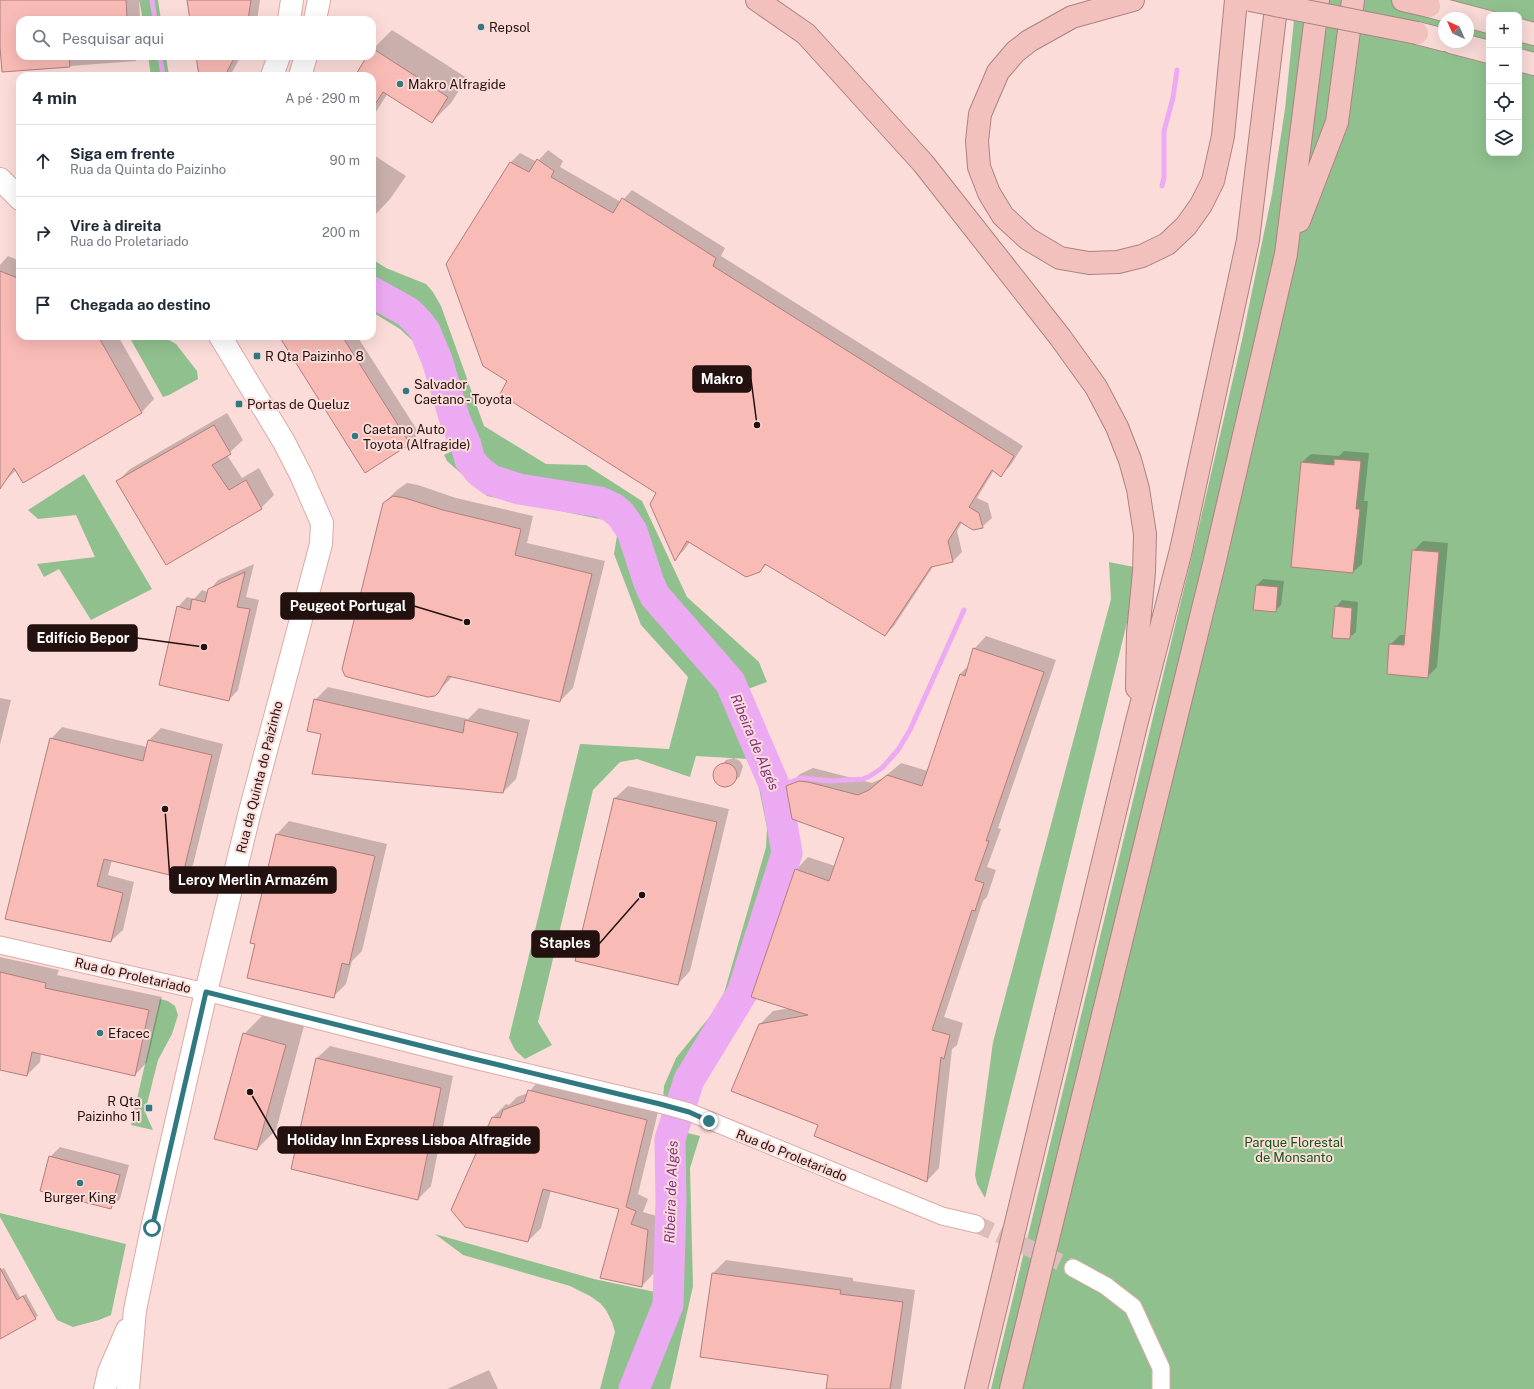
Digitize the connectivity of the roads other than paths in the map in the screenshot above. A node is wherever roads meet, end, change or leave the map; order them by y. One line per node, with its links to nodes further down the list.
1 (292, 0): 12 (street)
2 (319, 0): 13 (street)
3 (757, 0): 31 (highway)
4 (1133, 0): 5 (highway)
5 (1236, 0)
6 (1250, 0): 16 (highway, bridge)
7 (1277, 0): 31 (highway)
8 (1318, 0): 29 (highway)
9 (1353, 0): 29 (highway)
10 (1403, 0): 11 (highway)
11 (1429, 6): 14 (main road)
12 (290, 16)
13 (316, 16)
14 (1486, 21)
15 (1522, 31): 17 (main road)
16 (1417, 33): 18 (main road)
17 (1534, 34)
18 (1438, 38)
19 (1474, 48): 20 (main road)
20 (1486, 51)
21 (278, 60): 25 (street)
22 (305, 60): 26 (street)
23 (1522, 61): 24 (main road)
24 (1534, 64)
25 (273, 72)
26 (301, 72)
27 (0, 179): 28 (street)
28 (16, 195)
29 (1286, 254): 40 (highway)
30 (222, 340): 33 (street, Rua da Quinta do Paizinho)
31 (1136, 725): 39 (highway)
32 (0, 945): 33 (street, Rua do Proletariado)
33 (206, 992): 34 (street, Rua do Proletariado); 36 (street, Rua da Quinta do Paizinho)
34 (976, 1224)
35 (1073, 1268): 41 (street)
36 (135, 1310): 37 (street, Rua da Quinta do Paizinho); 38 (street, Rua da Quinta do Paizinho)
37 (105, 1389)
38 (128, 1389)
39 (976, 1389)
40 (1011, 1389)
41 (1161, 1389)

